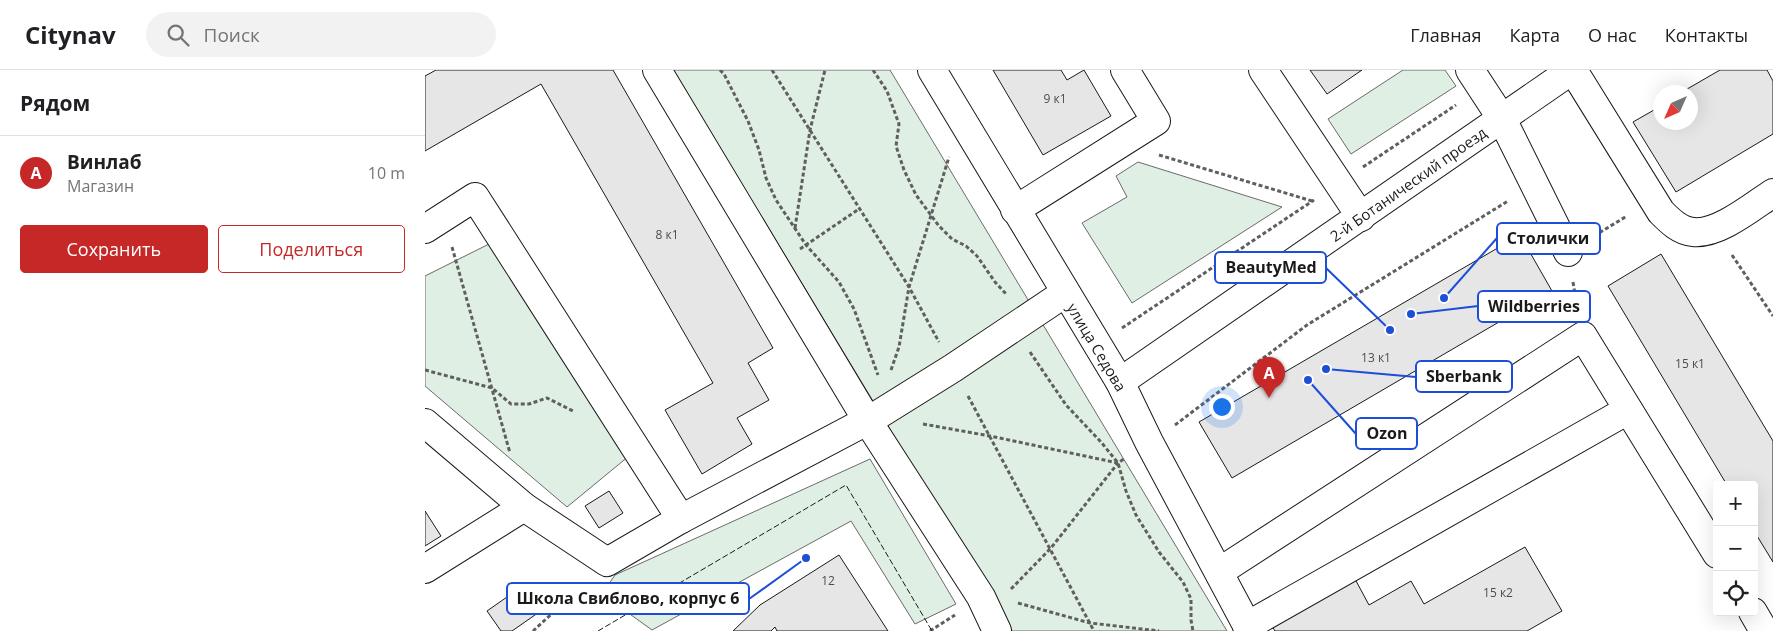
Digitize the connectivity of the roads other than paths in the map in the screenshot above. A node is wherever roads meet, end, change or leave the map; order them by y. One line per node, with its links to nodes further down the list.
1 (657, 70): 16 (street)
2 (932, 70): 9 (street, улица Седова)
3 (1125, 70): 9 (street)
4 (1263, 70): 10 (street)
5 (1470, 70): 7 (street)
6 (1573, 70): 7 (street, 2-й Ботанический проезд); 8 (street)
7 (1502, 119): 10 (street, 2-й Ботанический проезд); 12 (street)
8 (1773, 193)
9 (1015, 210): 13 (street, улица Седова)
10 (1361, 217): 14 (street, 2-й Ботанический проезд)
11 (435, 223): 19 (street)
12 (1568, 252)
13 (1065, 293): 14 (street, улица Седова); 16 (street)
14 (1120, 382): 22 (street, улица Седова)
15 (1628, 410): 20 (street); 22 (street); 24 (street)
16 (871, 418): 19 (street); 25 (street)
17 (425, 423): 18 (street)
18 (524, 507): 19 (street); 21 (street)
19 (681, 519)
20 (1713, 548)
21 (425, 569)
22 (1219, 572): 24 (street, улица Седова)
23 (1755, 616): 26 (street)
24 (1248, 628)
25 (997, 631)
26 (1764, 631)

